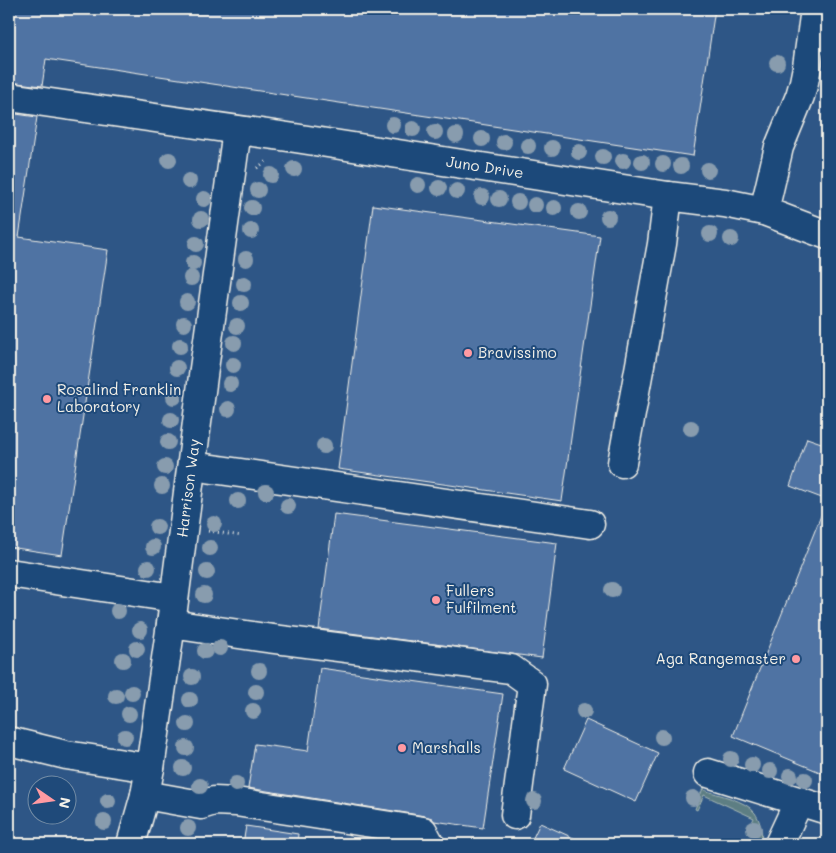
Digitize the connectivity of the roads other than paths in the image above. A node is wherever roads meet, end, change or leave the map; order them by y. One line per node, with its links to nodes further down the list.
1 (815, 9): 5 (street)
2 (9, 97): 3 (street, Juno Drive)
3 (237, 130): 4 (street, Juno Drive); 8 (street, Harrison Way)
4 (668, 196): 5 (street, Juno Drive); 7 (street)
5 (764, 212): 6 (street, Juno Drive)
6 (827, 235)
7 (622, 463)
8 (192, 466): 9 (street); 11 (street, Harrison Way)
9 (590, 524)
10 (9, 573): 11 (street)
11 (173, 611): 13 (street, Harrison Way); 18 (street)
12 (9, 742): 13 (street)
13 (150, 768): 15 (street, Harrison Way)
14 (708, 773): 16 (street)
15 (145, 795): 19 (street, Harrison Way); 20 (street)
16 (798, 801): 17 (street); 21 (street)
17 (827, 810)
18 (515, 815)
19 (131, 844)
20 (430, 844)
21 (779, 844)

